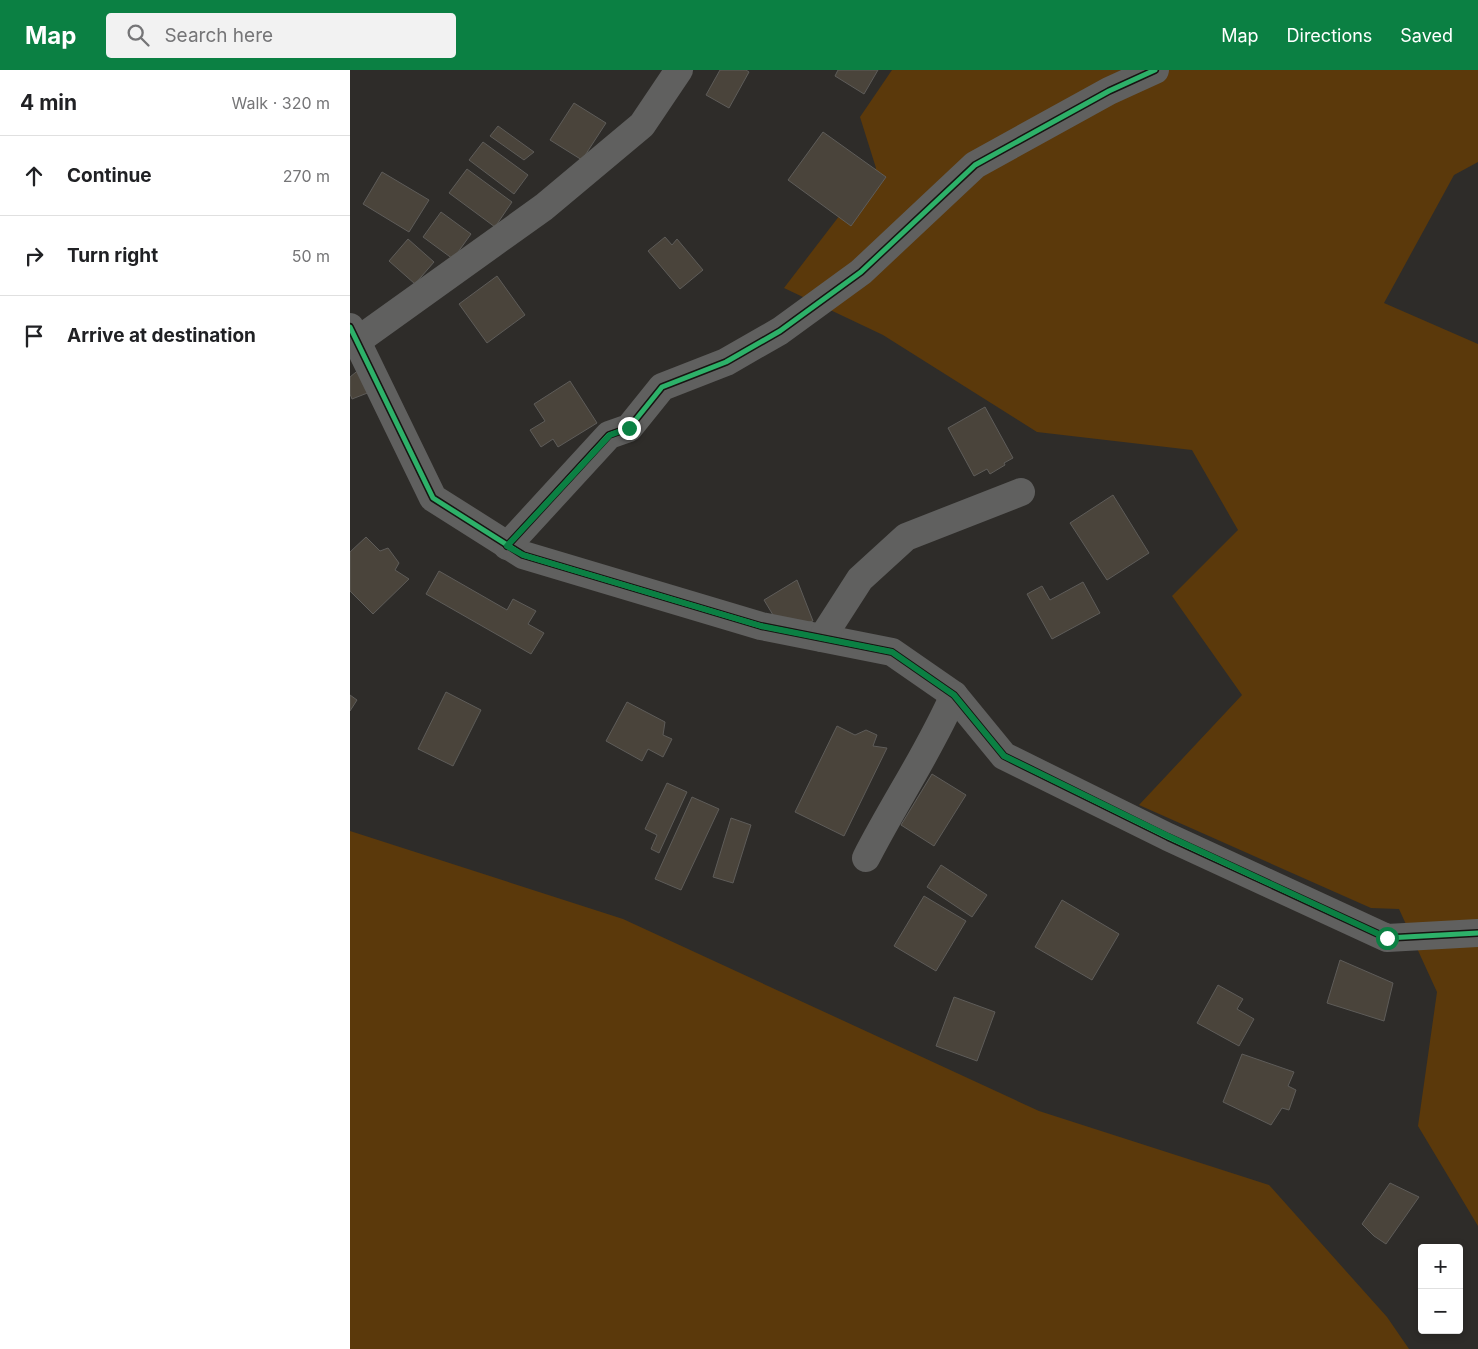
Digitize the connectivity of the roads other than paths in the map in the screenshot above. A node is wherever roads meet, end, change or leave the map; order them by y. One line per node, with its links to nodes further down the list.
1 (679, 70): 3 (street)
2 (1154, 70): 5 (street)
3 (353, 334): 5 (street)
4 (1021, 492): 6 (street)
5 (507, 546): 6 (street)
6 (822, 638): 7 (street)
7 (954, 695): 8 (street); 9 (street)
8 (866, 858)
9 (1478, 933)

